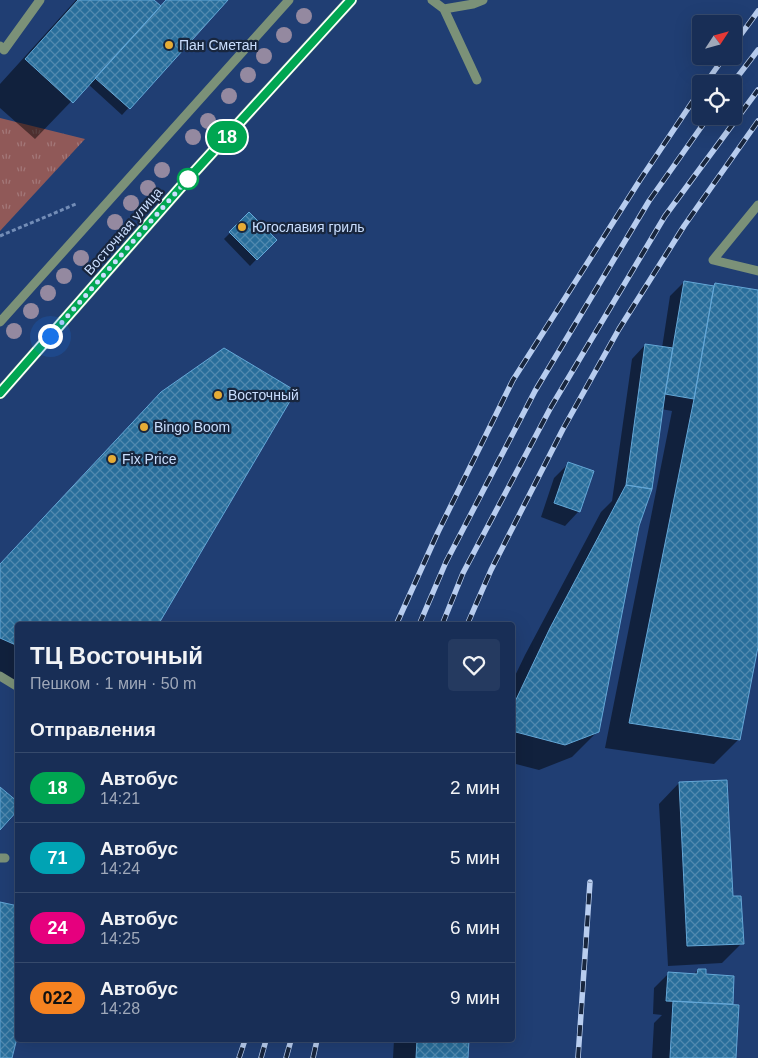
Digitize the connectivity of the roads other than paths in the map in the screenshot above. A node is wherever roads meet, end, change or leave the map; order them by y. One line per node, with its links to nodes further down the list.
1 (40, 0): 7 (lane)
2 (289, 0): 11 (lane)
3 (351, 0): 12 (main road, Восточная улица)
4 (432, 0): 6 (lane)
5 (483, 0): 6 (lane)
6 (444, 9): 8 (lane)
7 (0, 46)
8 (477, 80)
9 (758, 205): 10 (lane)
10 (758, 271)
11 (0, 322)
12 (0, 393)
13 (0, 676): 14 (lane)
14 (15, 685)

